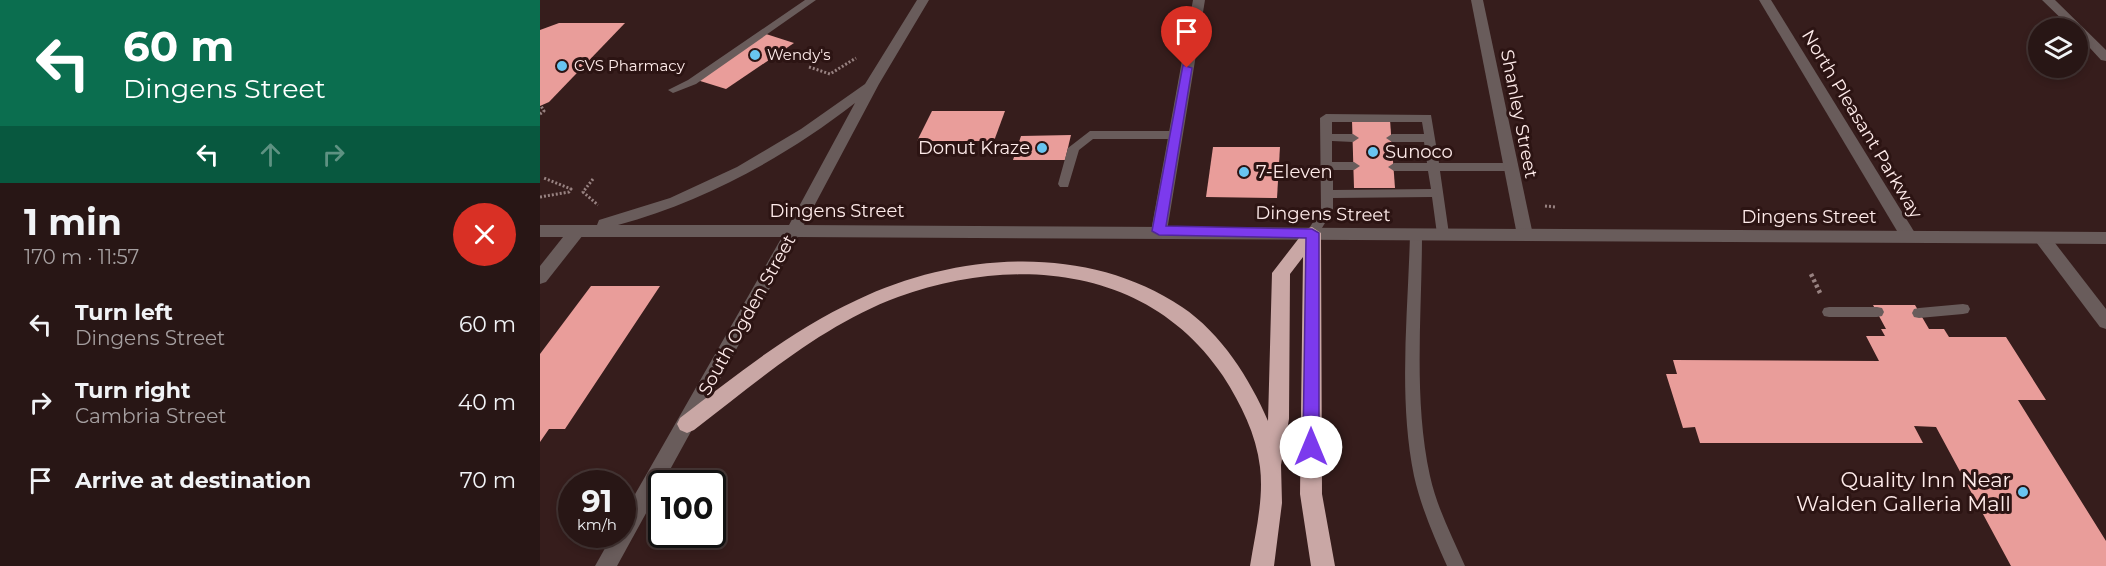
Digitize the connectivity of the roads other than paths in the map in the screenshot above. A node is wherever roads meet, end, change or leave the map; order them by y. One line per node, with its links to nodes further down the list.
1 (811, 0): 11 (lane)
2 (923, 0): 10 (street, South Ogden Street)
3 (1199, 0): 12 (street)
4 (1478, 0): 21 (street, Shanley Street)
5 (1765, 0): 33 (street, North Pleasant Parkway)
6 (2048, 0): 7 (street)
7 (2066, 18)
8 (2088, 40): 9 (street)
9 (2106, 57)
10 (872, 84): 25 (street, South Ogden Street); 27 (street)
11 (673, 90)
12 (1175, 135): 22 (lane); 28 (street)
13 (1326, 137): 14 (lane); 16 (lane); 17 (lane)
14 (1353, 138)
15 (1392, 138): 16 (lane)
16 (1430, 138): 20 (lane)
17 (1327, 166): 18 (lane); 23 (lane)
18 (1354, 166)
19 (1394, 166): 20 (lane)
20 (1434, 167): 21 (lane); 24 (lane)
21 (1511, 167): 32 (street, Shanley Street)
22 (1064, 184)
23 (1327, 194): 24 (lane); 29 (lane)
24 (1438, 194): 31 (lane)
25 (794, 230): 27 (street, Dingens Street); 28 (street, Dingens Street); 42 (street, South Ogden Street)
26 (540, 231): 27 (street, Dingens Street)
27 (577, 231): 36 (street)
28 (1159, 231): 29 (street, Dingens Street)
29 (1312, 233): 30 (street, Dingens Street); 43 (highway); 46 (highway)
30 (1416, 234): 31 (street, Dingens Street); 47 (lane)
31 (1443, 234): 32 (street, Dingens Street)
32 (1525, 235): 33 (street, Dingens Street)
33 (1909, 237): 34 (street, Dingens Street)
34 (2042, 238): 35 (street, Dingens Street); 41 (street)
35 (2106, 238)
36 (540, 278)
37 (1963, 309): 40 (lane)
38 (1829, 312): 39 (lane)
39 (1877, 312)
40 (1919, 313)
41 (2106, 322)
42 (687, 424): 43 (highway); 44 (street, South Ogden Street)
43 (1272, 468): 45 (highway)
44 (606, 566)
45 (1262, 566)
46 (1323, 566)
47 (1456, 566)

